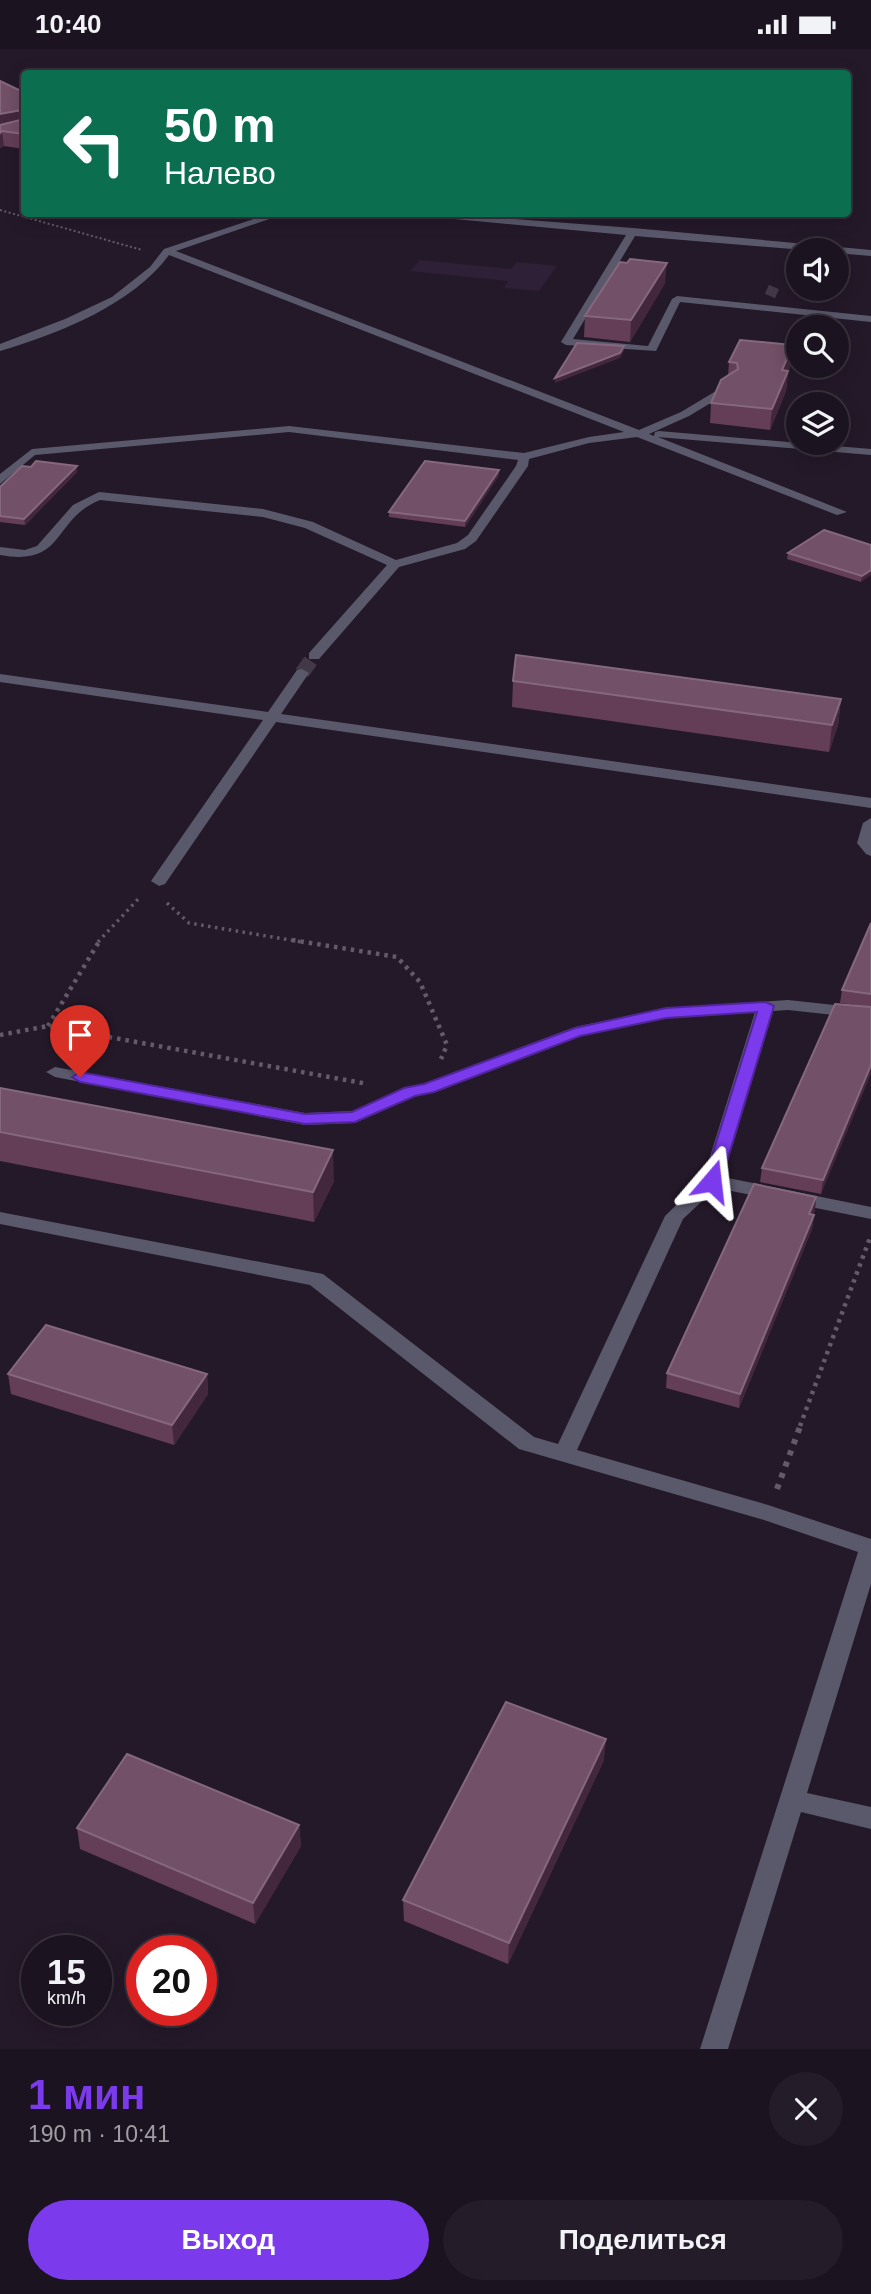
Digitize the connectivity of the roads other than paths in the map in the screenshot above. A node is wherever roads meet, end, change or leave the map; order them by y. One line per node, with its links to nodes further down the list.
1 (271, 217): 4 (street)
2 (448, 217): 3 (street)
3 (633, 231): 5 (street); 6 (street)
4 (167, 251): 7 (street); 9 (street)
5 (871, 253)
6 (871, 319)
7 (0, 348)
8 (730, 387): 9 (street)
9 (641, 433): 10 (street); 11 (street); 13 (street)
10 (871, 452)
11 (524, 457): 12 (street); 15 (street)
12 (0, 480)
13 (841, 512)
14 (0, 551): 15 (street)
15 (396, 564): 16 (street)
16 (314, 656)
17 (302, 673): 19 (street)
18 (0, 678): 19 (street)
19 (273, 716): 20 (street); 23 (street)
20 (871, 803)
21 (871, 823): 22 (street)
22 (871, 851)
23 (159, 881)
24 (766, 1006): 25 (street); 26 (street); 27 (street)
25 (871, 1014)
26 (55, 1072)
27 (712, 1181): 28 (street); 30 (street)
28 (871, 1213)
29 (0, 1218): 30 (street)
30 (564, 1454): 31 (street)
31 (871, 1548): 32 (street)
32 (793, 1800): 33 (street); 34 (street)
33 (871, 1818)
34 (714, 2049)

